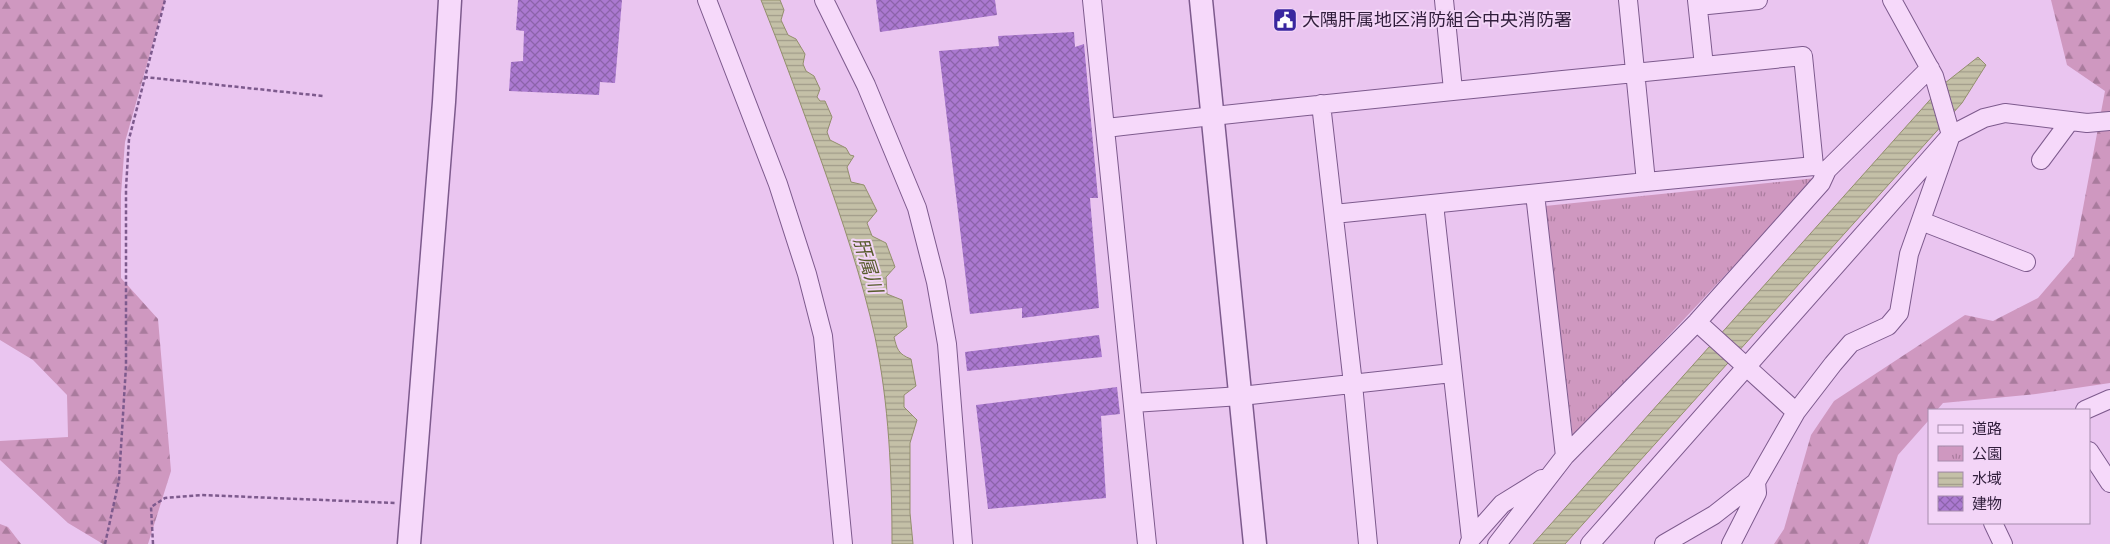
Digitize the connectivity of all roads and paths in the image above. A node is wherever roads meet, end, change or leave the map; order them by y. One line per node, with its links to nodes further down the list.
1 (165, 0): 15 (path)
2 (450, 0): 46 (street)
3 (707, 0): 52 (street)
4 (824, 0): 53 (street)
5 (1092, 0): 22 (street)
6 (1201, 0): 19 (street)
7 (1444, 0): 16 (street)
8 (1628, 0): 14 (street)
9 (1758, 0): 11 (street)
10 (1892, 0): 13 (street)
11 (1697, 3): 12 (street)
12 (1704, 66): 14 (street); 25 (street)
13 (1932, 72): 23 (street); 25 (street)
14 (1635, 73): 16 (street); 26 (street)
15 (144, 77): 17 (path); 49 (path)
16 (1453, 90): 18 (street)
17 (323, 96)
18 (1322, 104): 19 (street); 29 (street)
19 (1212, 116): 22 (street); 36 (street)
20 (2070, 121): 21 (street); 23 (street); 24 (street)
21 (2110, 121)
22 (1106, 128): 38 (street)
23 (1950, 131): 30 (street); 33 (street)
24 (2041, 160)
25 (1821, 168): 26 (street); 32 (street)
26 (1646, 182): 27 (street)
27 (1535, 194): 28 (street); 42 (street)
28 (1434, 204): 29 (street); 34 (street)
29 (1334, 214): 35 (street)
30 (1921, 221): 31 (street); 40 (street)
31 (2026, 262)
32 (1703, 328): 33 (street); 42 (street)
33 (1744, 366): 40 (street); 58 (street)
34 (1452, 373): 35 (street); 48 (street)
35 (1353, 384): 36 (street); 56 (street)
36 (1241, 396): 38 (street); 55 (street)
37 (2110, 399): 39 (street)
38 (1133, 403): 54 (street)
39 (2087, 409)
40 (1796, 412): 44 (street)
41 (2090, 452): 45 (street)
42 (1565, 456): 43 (street)
43 (1552, 472): 48 (street); 57 (street)
44 (1756, 482): 59 (street); 60 (street)
45 (2110, 483)
46 (412, 504): 50 (path); 51 (street)
47 (1994, 524): 61 (street)
48 (1470, 542)
49 (105, 544)
50 (153, 544)
51 (409, 544)
52 (843, 544)
53 (964, 544)
54 (1147, 544)
55 (1256, 544)
56 (1368, 544)
57 (1498, 544)
58 (1590, 544)
59 (1664, 544)
60 (1731, 544)
61 (2003, 544)

